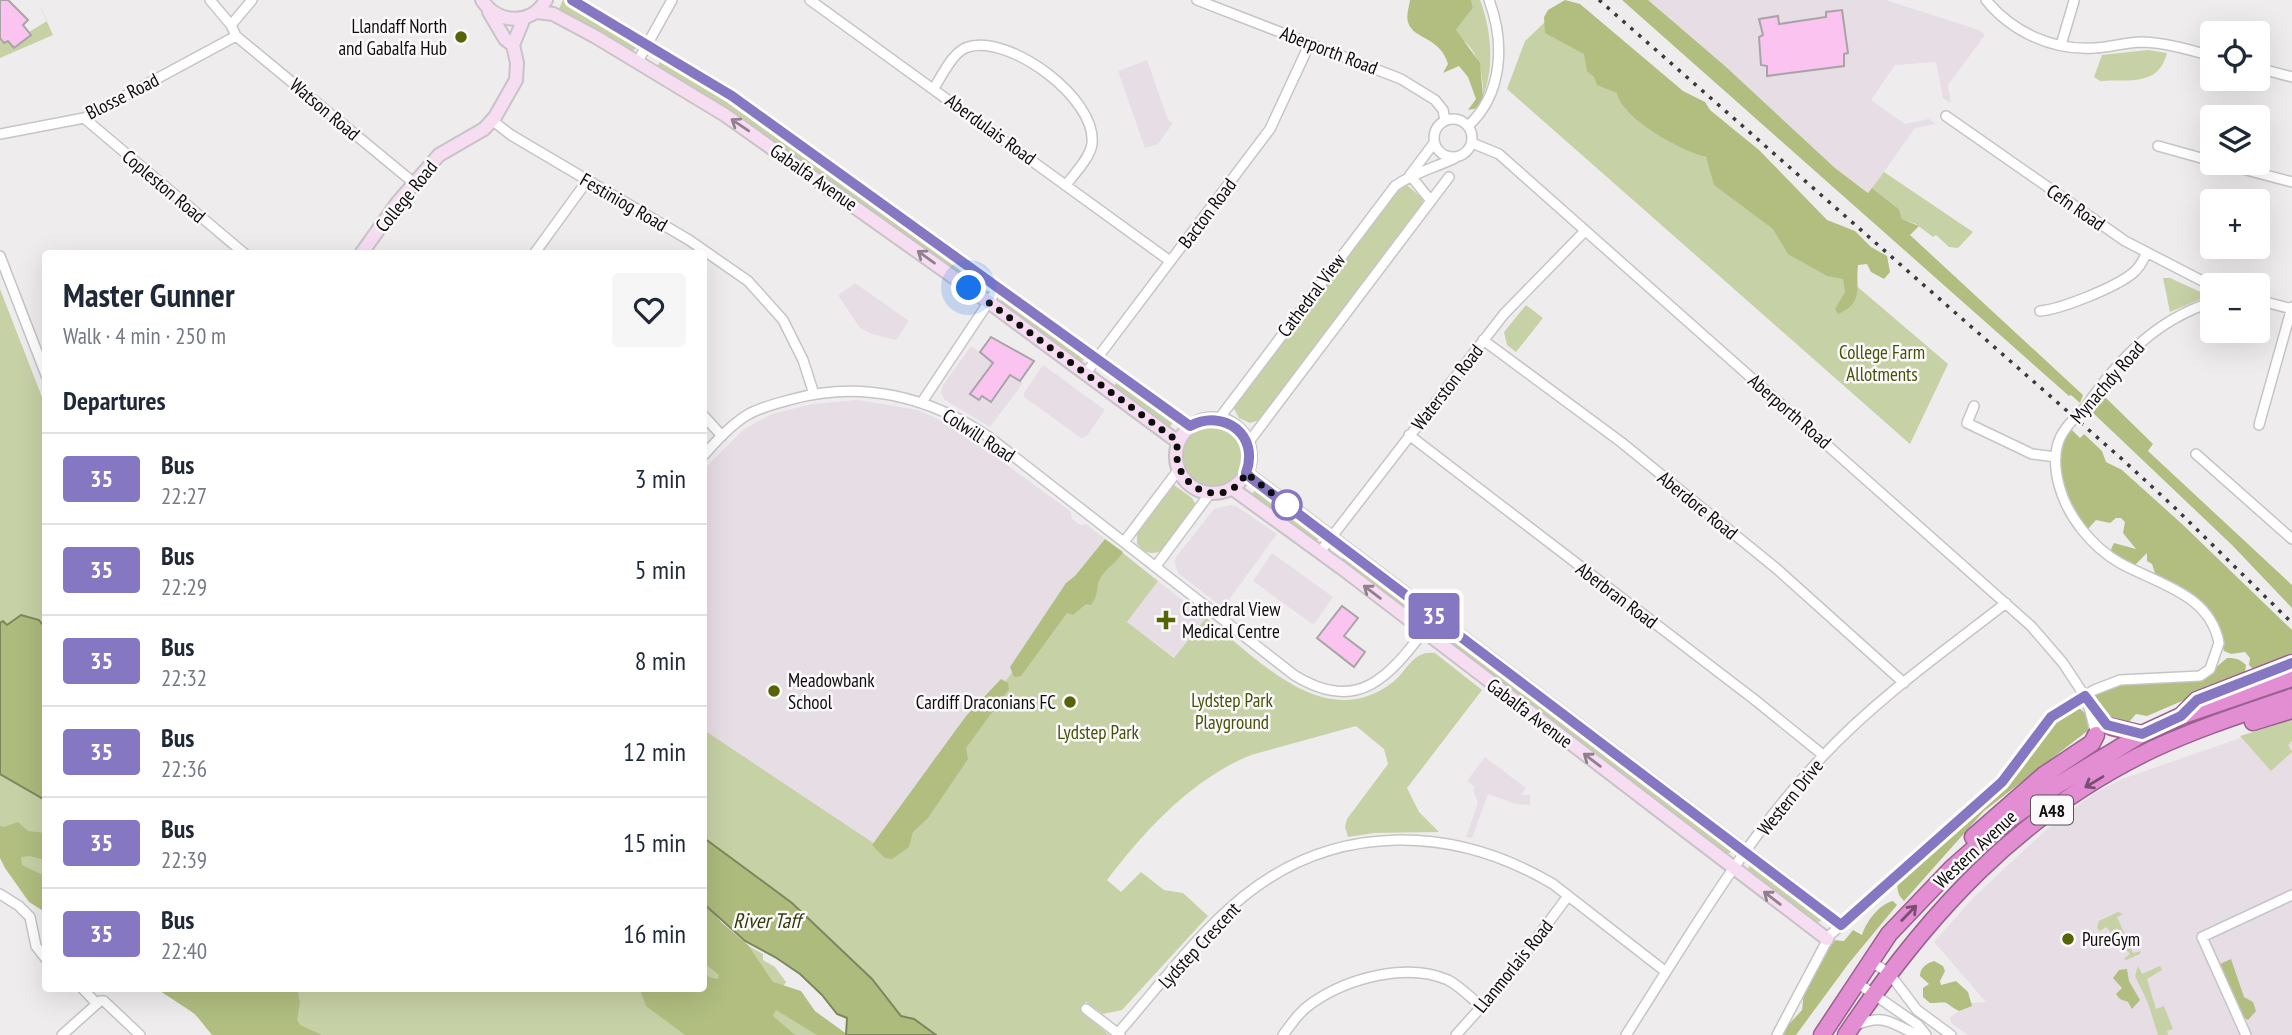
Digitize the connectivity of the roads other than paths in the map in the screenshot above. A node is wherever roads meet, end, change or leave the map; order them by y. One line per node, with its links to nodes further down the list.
1 (210, 0): 14 (street)
2 (252, 0): 14 (street)
3 (546, 0): 12 (street)
4 (572, 0): 17 (street, Gabalfa Avenue)
5 (672, 0): 17 (street)
6 (810, 0): 24 (street, Aberdulais Road)
7 (1197, 0): 16 (street, Aberporth Road)
8 (1489, 0): 29 (street)
9 (1986, 0): 19 (street)
10 (2074, 1): 19 (street)
11 (485, 4): 13 (street); 18 (street)
12 (537, 12): 13 (street); 21 (street, Gabalfa Avenue)
13 (524, 18): 18 (street, College Road)
14 (231, 25): 15 (street)
15 (236, 36): 26 (street, Blosse Road); 41 (street, Watson Road)
16 (1310, 43): 27 (street, Aberporth Road); 52 (street, Bacton Road)
17 (648, 44): 21 (street); 54 (street, Gabalfa Avenue)
18 (513, 45): 28 (street, College Road)
19 (2062, 45): 20 (street)
20 (2200, 54)
21 (638, 61): 55 (street, Gabalfa Avenue, one-way to 21)
22 (2270, 71): 23 (street)
23 (2292, 77)
24 (934, 88): 42 (street, Aberdulais Road); 42 (street)
25 (1946, 116): 50 (street, Cefn Road)
26 (84, 118): 30 (street, Blosse Road); 45 (street, Copleston Road)
27 (1445, 120): 29 (street); 31 (street)
28 (493, 121): 39 (street, Festiniog Road); 41 (street, College Road)
29 (1468, 126): 32 (street)
30 (0, 134)
31 (1434, 143): 34 (street); 36 (street, Cathedral View)
32 (1472, 143): 34 (street); 44 (street, Aberporth Road)
33 (2158, 146): 35 (street)
34 (1455, 158): 36 (street, Cathedral View)
35 (2200, 158)
36 (1410, 175): 43 (street); 68 (street, Cathedral View)
37 (2265, 175): 40 (street)
38 (1449, 177): 43 (street, Cathedral View)
39 (587, 181): 47 (street); 48 (street, Festiniog Road)
40 (2292, 182)
41 (414, 183): 46 (street, College Road)
42 (1066, 185): 52 (street, Aberdulais Road)
43 (1431, 201): 74 (street, Cathedral View)
44 (1585, 231): 60 (street, Waterston Road); 87 (street, Aberporth Road)
45 (240, 250)
46 (364, 250)
47 (537, 250)
48 (703, 250)
49 (707, 253): 64 (street, Festiniog Road)
50 (2147, 254): 53 (street, Cefn Road); 59 (street)
51 (0, 256): 62 (street)
52 (1170, 261): 61 (street, Bacton Road)
53 (2200, 280)
54 (998, 288): 55 (street); 61 (street, Gabalfa Avenue)
55 (990, 303): 63 (street, Gabalfa Avenue); 65 (street)
56 (2270, 303): 58 (street)
57 (2200, 308): 77 (street, Mynachdy Road)
58 (2292, 308): 69 (street)
59 (2040, 312)
60 (1483, 340): 71 (street, Waterston Road); 92 (street, Aberdore Road)
61 (1096, 359): 63 (street, Bacton Road); 70 (street, Gabalfa Avenue)
62 (42, 365)
63 (1086, 373): 73 (street, Gabalfa Avenue)
64 (814, 394): 65 (street, Colwill Road); 72 (street, Colwill Road)
65 (922, 402): 84 (street, Colwill Road)
66 (1974, 406): 77 (street)
67 (707, 419): 72 (street)
68 (1218, 420): 70 (street); 74 (street)
69 (2259, 425)
70 (1190, 426): 73 (street)
71 (1409, 435): 82 (street, Waterston Road); 101 (street, Aberbran Road)
72 (722, 436): 75 (street, Colwill Road)
73 (1178, 442): 78 (street)
74 (1248, 443): 79 (street)
75 (707, 453)
76 (2196, 454): 83 (street)
77 (2056, 457): 94 (street)
78 (1179, 469): 81 (street); 84 (street)
79 (1246, 473): 80 (street); 82 (street, Gabalfa Avenue)
80 (1233, 489): 81 (street); 85 (street, Gabalfa Avenue)
81 (1211, 492): 86 (street)
82 (1331, 538): 85 (street, Waterston Road); 88 (street, Gabalfa Avenue)
83 (2292, 539)
84 (1124, 542): 86 (street, Colwill Road)
85 (1320, 552): 89 (street, Gabalfa Avenue, one-way to 85)
86 (1156, 566): 89 (street, Colwill Road)
87 (2006, 603): 92 (street, Western Drive); 94 (street, Aberporth Road)
88 (1435, 617): 89 (street, Colwill Road); 102 (street, Gabalfa Avenue)
89 (1424, 632): 103 (street, Gabalfa Avenue, one-way to 89)
90 (2292, 663): 96 (highway)
91 (2292, 678): 96 (highway, Western Avenue / A48)
92 (1904, 682): 101 (street, Western Drive)
93 (2292, 697): 100 (highway, Western Avenue / A48)
94 (2086, 699): 97 (street, Aberporth Road); 99 (street, Aberporth Road); 108 (street)
95 (2292, 710): 100 (highway)
96 (2181, 716): 98 (highway, Western Avenue / A48)
97 (2112, 727): 98 (highway)
98 (2142, 734): 104 (highway, Western Avenue / A48)
99 (2096, 735): 104 (highway)
100 (2154, 749): 113 (highway, Western Avenue / A48, one-way to 113)
101 (1823, 755): 102 (street, Western Drive)
102 (1746, 853): 103 (street, Western Drive); 108 (street, Gabalfa Avenue)
103 (1734, 868): 109 (street, Gabalfa Avenue, one-way to 103); 112 (street, Western Drive)
104 (1952, 868): 111 (highway, Western Avenue / A48, one-way to 104)
105 (0, 894): 110 (street)
106 (2292, 894): 132 (street)
107 (1568, 896): 112 (street, Lydstep Crescent); 118 (street, Llanmorlais Road); 121 (street, Lydstep Crescent)
108 (1841, 925): 109 (street)
109 (1827, 939): 127 (street)
110 (42, 954)
111 (1870, 961): 113 (street); 114 (highway, Western Avenue / A48)
112 (1666, 972): 126 (street, Western Drive)
113 (1888, 974): 116 (highway, Western Avenue / A48); 131 (street)
114 (1856, 982): 116 (street); 128 (highway, Western Avenue / A48)
115 (86, 992): 117 (street)
116 (1873, 993): 120 (highway, Western Avenue / A48); 130 (street)
117 (99, 1003): 122 (street); 123 (street)
118 (1482, 1007): 124 (street); 125 (street, Llanmorlais Road)
119 (1086, 1009): 121 (street)
120 (1849, 1031): 129 (street)
121 (1119, 1034)
122 (62, 1035)
123 (140, 1035)
124 (1283, 1035)
125 (1456, 1035)
126 (1626, 1035)
127 (1777, 1035)
128 (1822, 1035)
129 (1919, 1035)
130 (1926, 1035)
131 (1951, 1035)
132 (2246, 1035)

